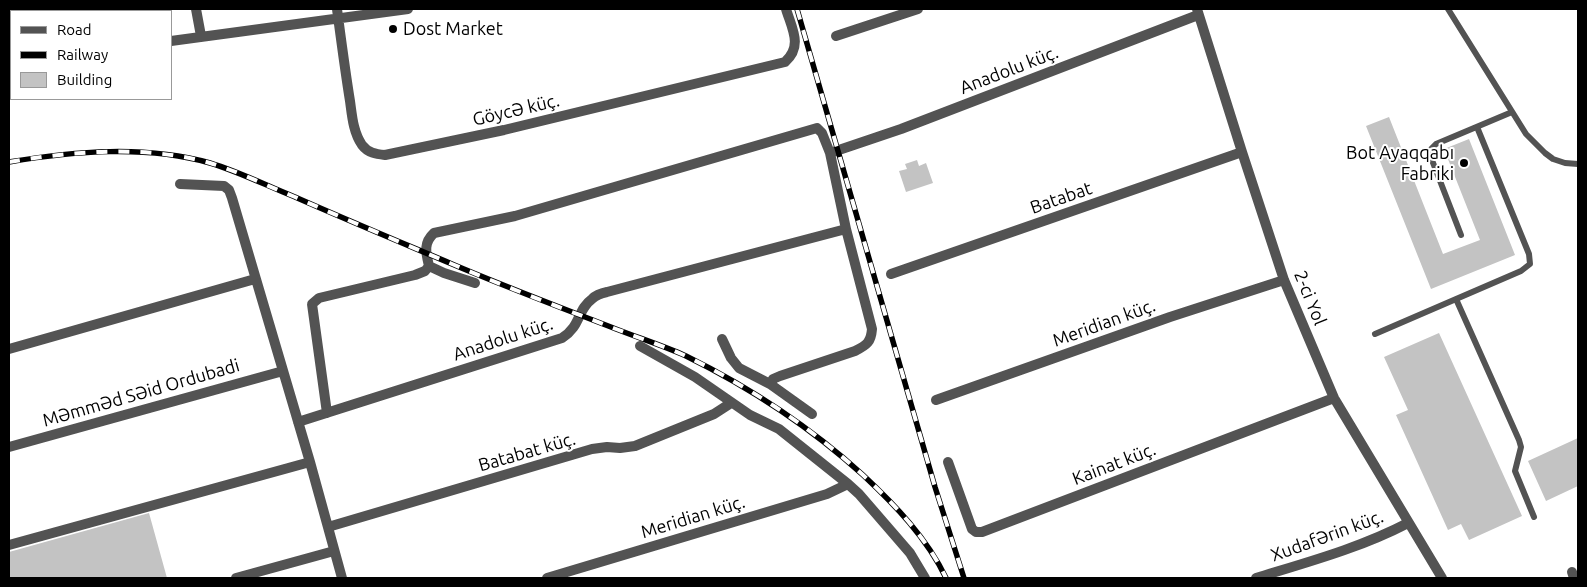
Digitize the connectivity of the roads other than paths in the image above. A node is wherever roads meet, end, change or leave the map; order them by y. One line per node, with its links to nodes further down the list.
1 (196, 9): 8 (street)
2 (408, 9): 7 (street)
3 (786, 9): 7 (street, Göycə küç.)
4 (918, 9): 9 (street)
5 (1448, 9): 11 (lane)
6 (1198, 12): 13 (street, 2-ci Yol); 14 (street, Anadolu küç.)
7 (337, 14): 8 (street)
8 (200, 36): 10 (street)
9 (836, 36)
10 (172, 41)
11 (1512, 112): 12 (lane); 15 (lane)
12 (1477, 127): 18 (lane); 24 (lane)
13 (1242, 152): 20 (street, Batabat); 22 (street, 2-ci Yol)
14 (830, 153): 17 (street); 19 (street)
15 (1578, 164)
16 (180, 184): 21 (street)
17 (846, 229): 30 (street); 34 (street, Anadolu küç.)
18 (1461, 234)
19 (429, 266): 23 (street); 34 (street)
20 (891, 274)
21 (255, 279): 28 (street); 29 (street)
22 (1284, 280): 31 (street, 2-ci Yol); 32 (street, Meridian küç.)
23 (476, 283)
24 (1456, 299): 25 (lane); 41 (lane)
25 (1375, 334)
26 (722, 339): 30 (street)
27 (640, 346): 33 (street)
28 (9, 349)
29 (283, 371): 36 (street); 37 (street, Məmməd Səid Ordubadi)
30 (770, 384): 35 (street)
31 (1334, 398): 39 (street, Kainat küç.); 42 (street, 2-ci Yol)
32 (936, 400)
33 (731, 403): 40 (street); 43 (street, Batabat küç.)
34 (327, 413): 36 (street, Anadolu küç.)
35 (812, 414)
36 (298, 422): 38 (street)
37 (9, 447)
38 (310, 462): 43 (street); 44 (street)
39 (948, 462)
40 (848, 484): 48 (street, Meridian küç.); 49 (street)
41 (1534, 517)
42 (1408, 523): 50 (street, Xudafərin küç.); 51 (street, 2-ci Yol)
43 (328, 527): 45 (street)
44 (9, 545)
45 (334, 550): 46 (street); 47 (street)
46 (236, 578)
47 (342, 578)
48 (547, 578)
49 (925, 578)
50 (1256, 578)
51 (1442, 578)

